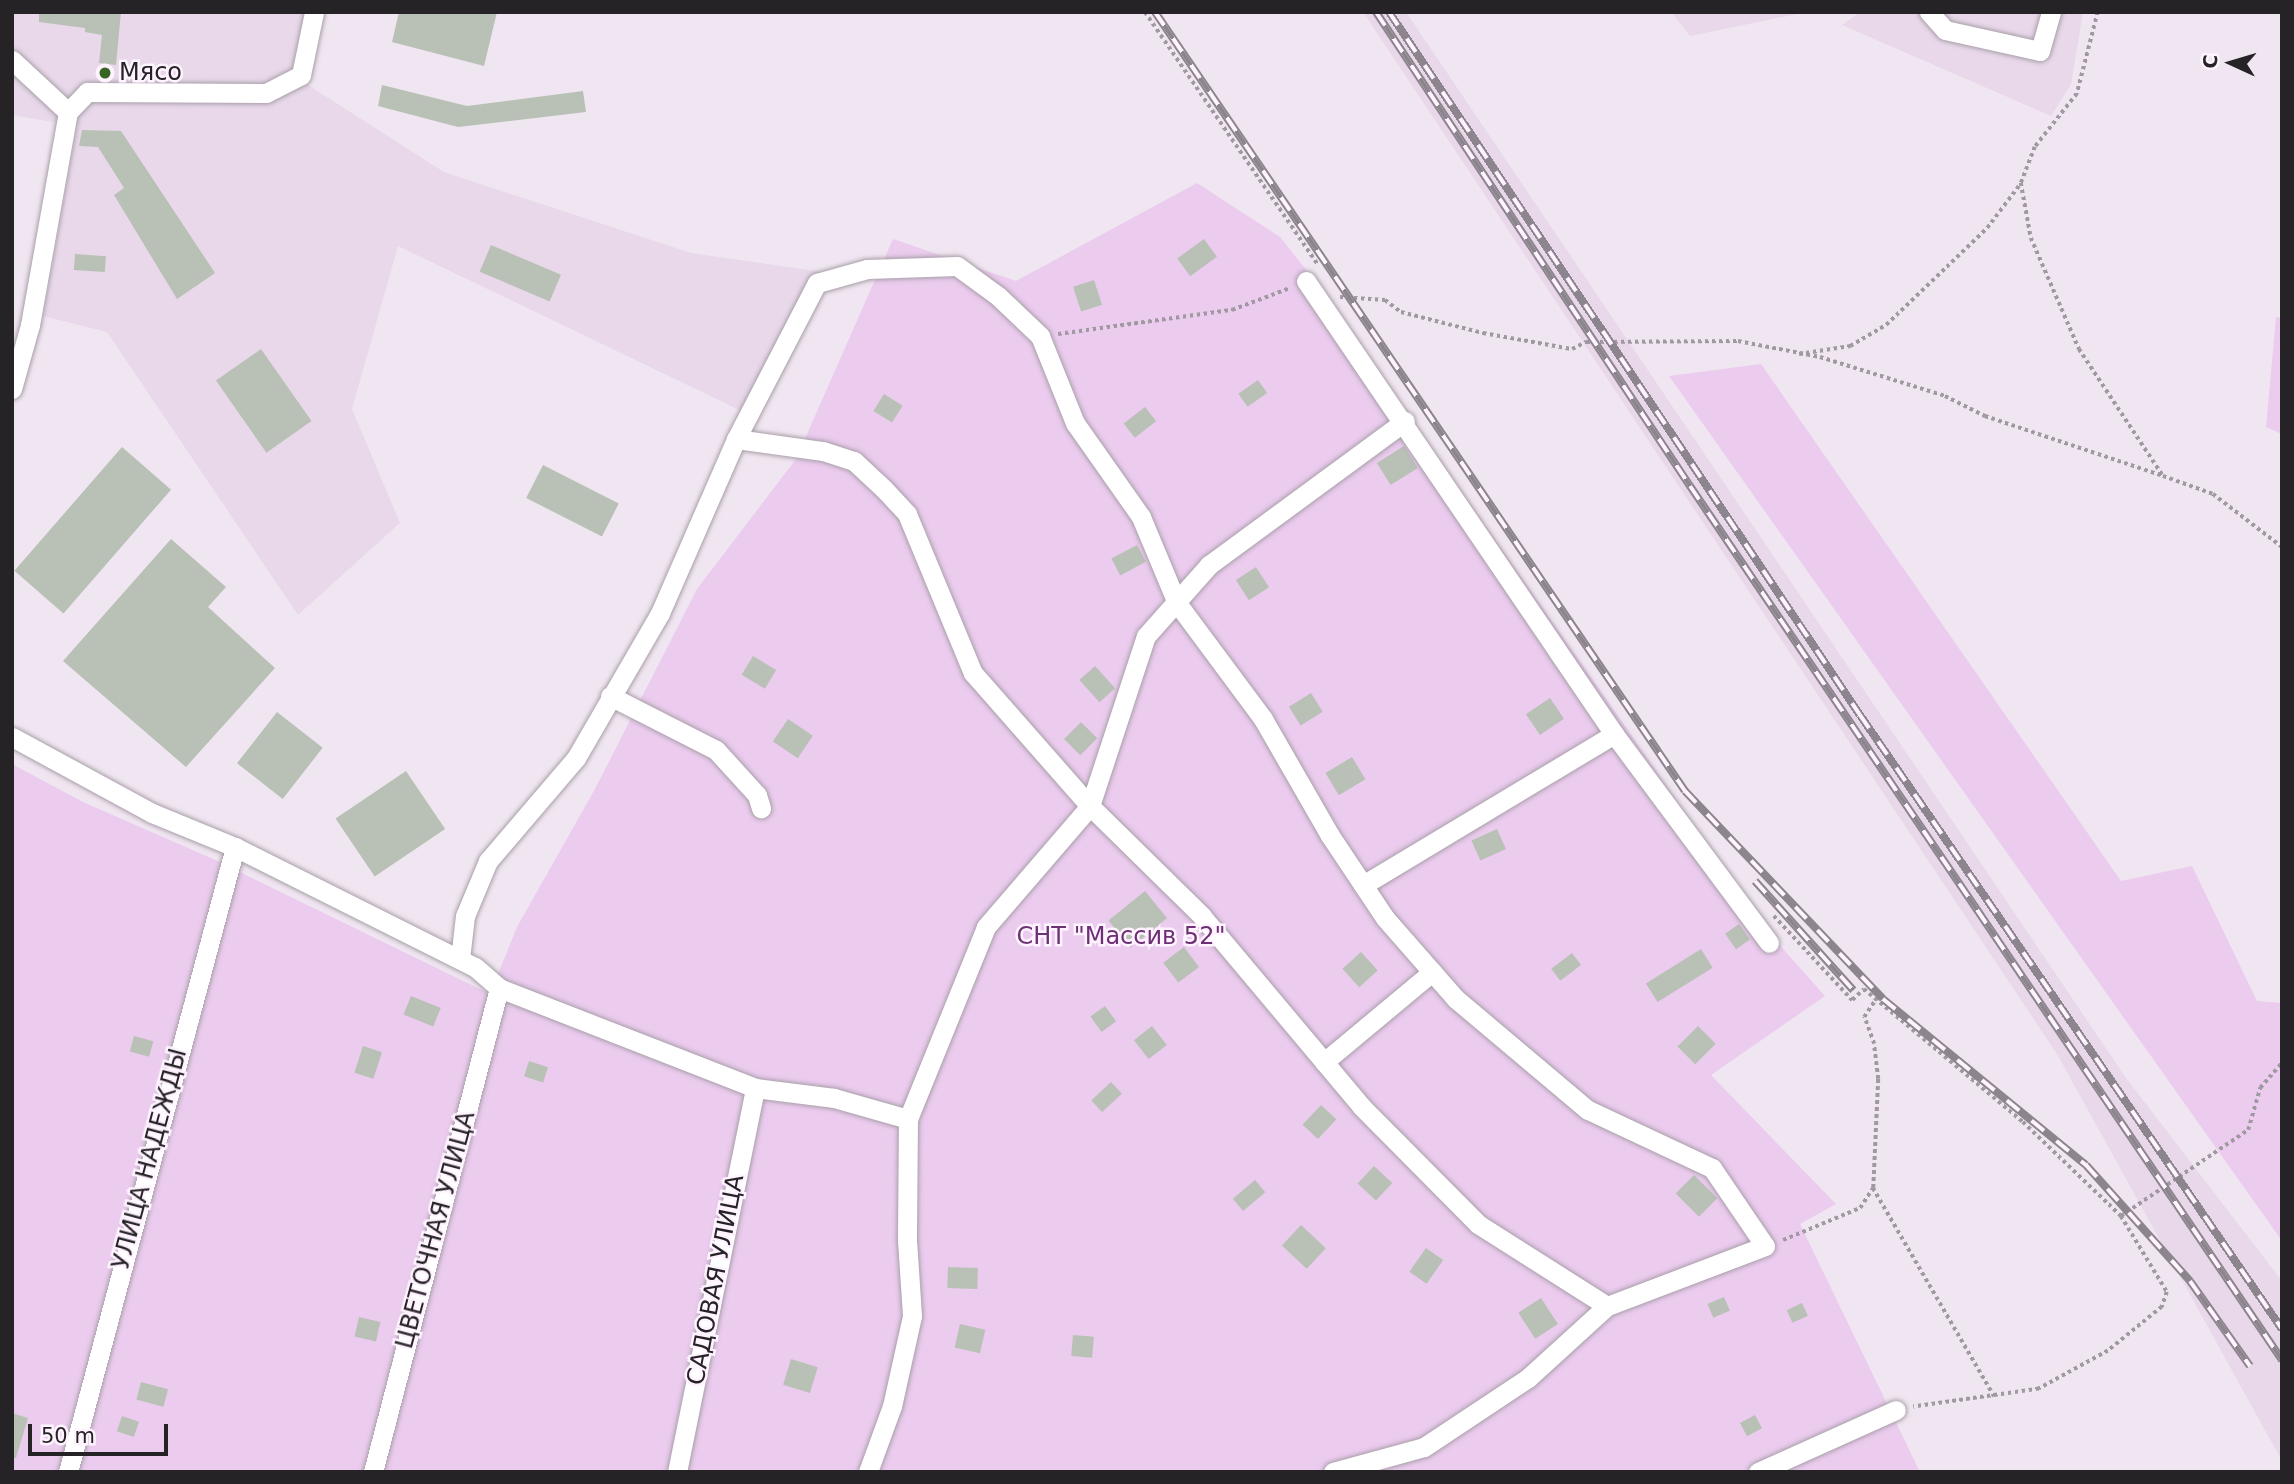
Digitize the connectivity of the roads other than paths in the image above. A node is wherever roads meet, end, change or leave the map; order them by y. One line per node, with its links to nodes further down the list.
1 (314, 12): 5 (street)
2 (1929, 12): 3 (street)
3 (2051, 12)
4 (12, 60): 5 (street)
5 (68, 112): 7 (street)
6 (1315, 278): 8 (street)
7 (12, 389)
8 (1405, 421): 10 (street); 12 (street)
9 (736, 439): 10 (street); 11 (street); 14 (street)
10 (1177, 603): 14 (street); 17 (street)
11 (610, 696): 15 (street); 19 (street)
12 (1614, 734): 17 (street); 18 (street)
13 (12, 737): 16 (street)
14 (1090, 806): 22 (street); 24 (street)
15 (761, 808)
16 (235, 847): 19 (street); 27 (street, УЛИЦА НАДЕЖДЫ)
17 (1363, 886): 20 (street)
18 (1769, 943)
19 (460, 960): 21 (street)
20 (1432, 972): 22 (street); 25 (street)
21 (499, 988): 23 (street); 28 (street, ЦВЕТОЧНАЯ УЛИЦА)
22 (1324, 1062): 25 (street)
23 (755, 1088): 24 (street); 29 (street, САДОВАЯ УЛИЦА)
24 (908, 1119): 30 (street)
25 (1606, 1306): 31 (street)
26 (1896, 1410): 32 (street)
27 (68, 1472)
28 (373, 1472)
29 (677, 1472)
30 (868, 1472)
31 (1333, 1472)
32 (1758, 1472)

